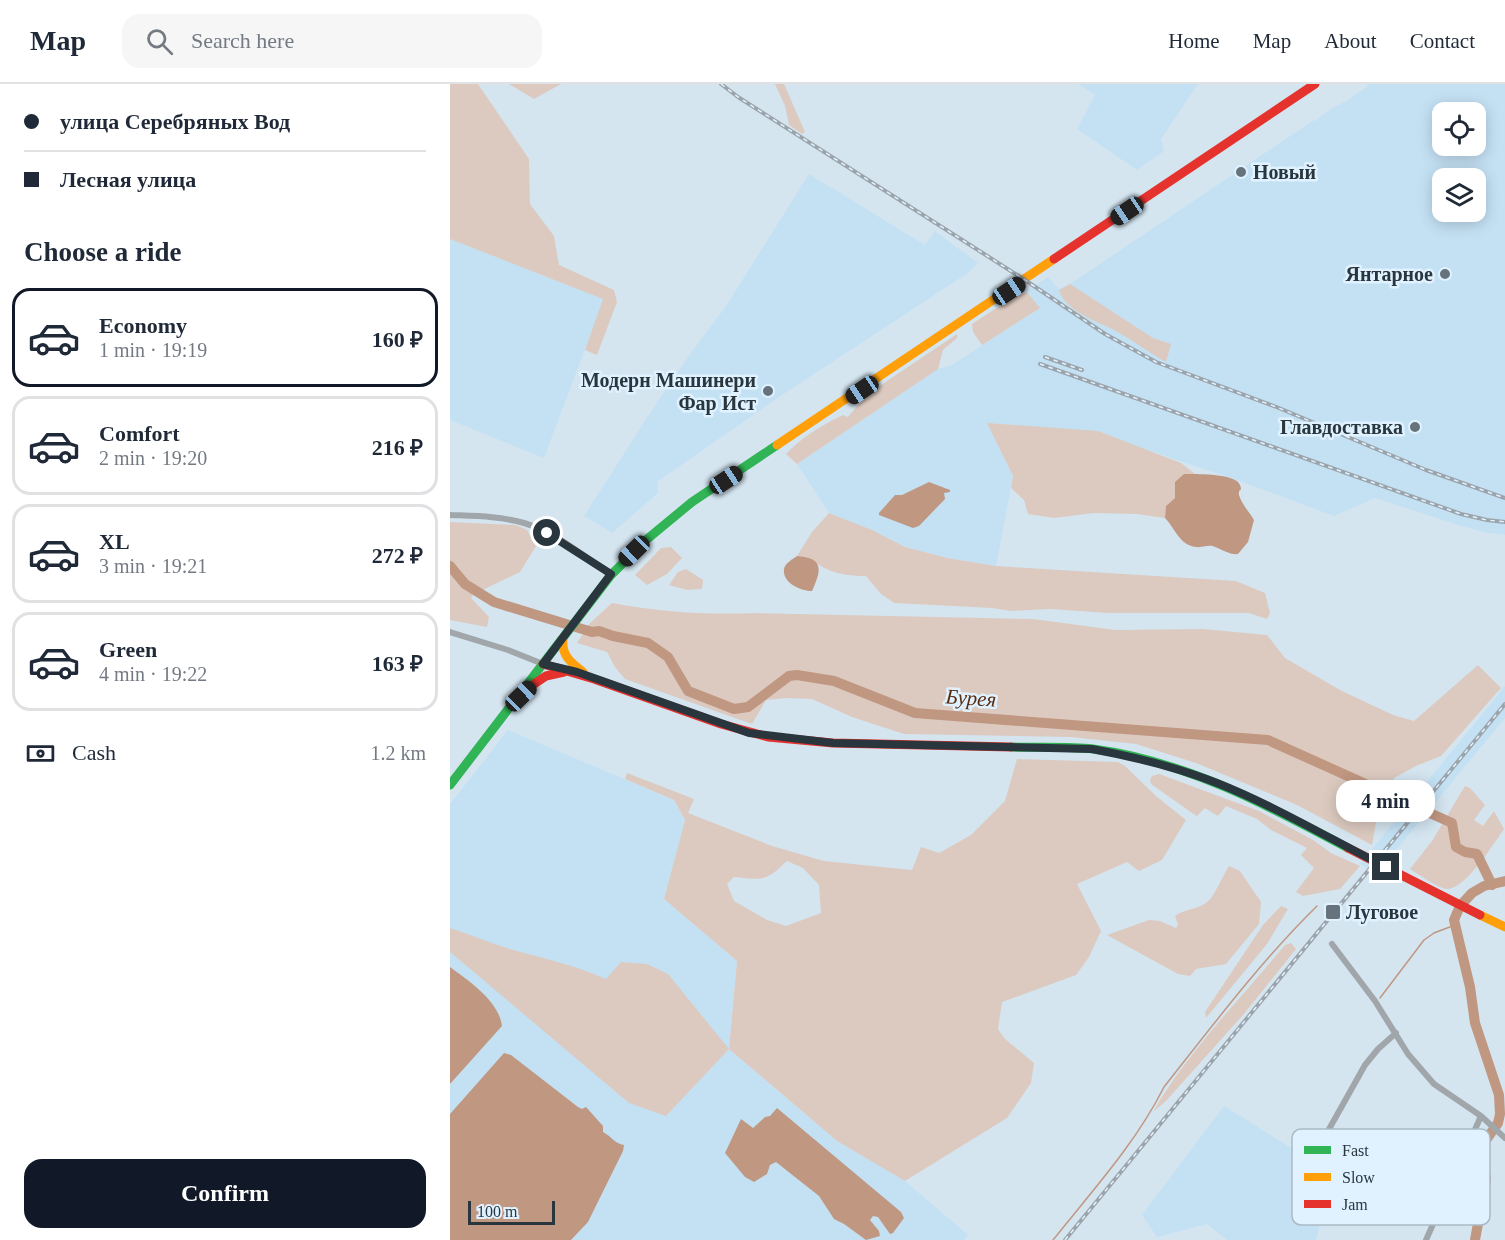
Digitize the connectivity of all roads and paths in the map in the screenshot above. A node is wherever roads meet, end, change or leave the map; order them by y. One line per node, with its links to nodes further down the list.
1 (1315, 84): 3 (main road)
2 (450, 515): 3 (street)
3 (611, 574): 5 (main road)
4 (450, 632): 6 (street)
5 (565, 633): 6 (main road); 8 (main road)
6 (543, 664): 7 (main road); 9 (main road)
7 (573, 672): 8 (main road); 9 (main road)
8 (592, 678): 11 (main road, bridge)
9 (510, 707): 10 (main road)
10 (450, 784)
11 (1505, 927)
12 (1332, 944): 13 (street)
13 (1396, 1033): 14 (street); 15 (street)
14 (1481, 1116): 16 (street); 17 (street)
15 (1329, 1129)
16 (1475, 1129)
17 (1503, 1135)
18 (1433, 1225): 19 (street)
19 (1426, 1240)

